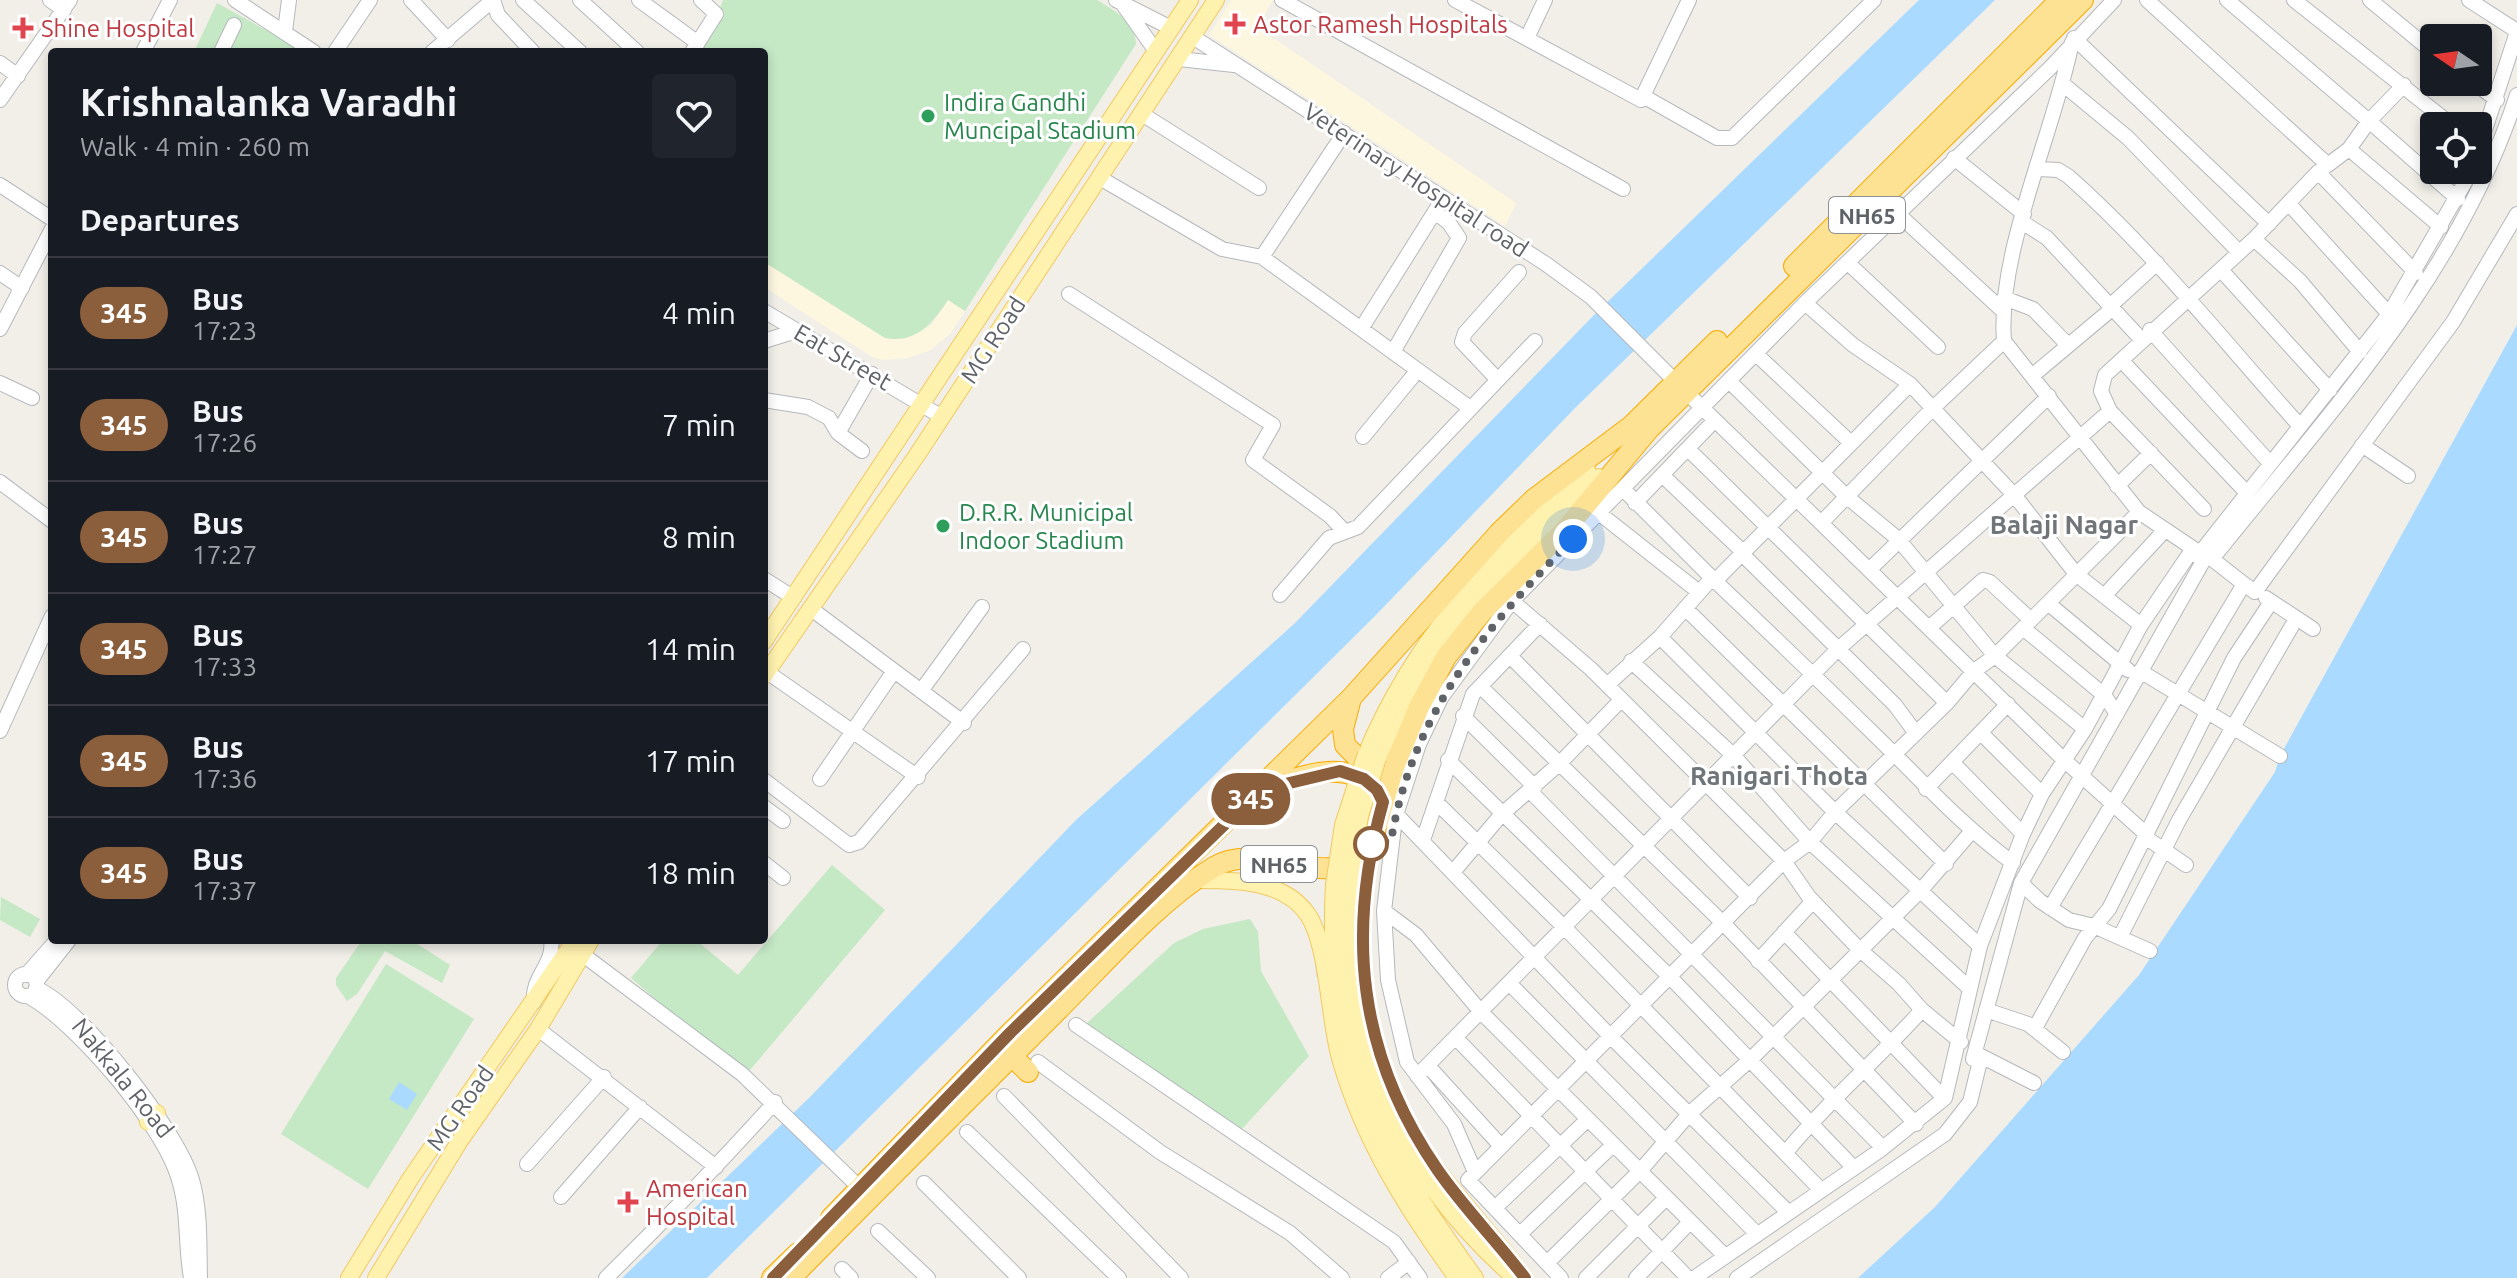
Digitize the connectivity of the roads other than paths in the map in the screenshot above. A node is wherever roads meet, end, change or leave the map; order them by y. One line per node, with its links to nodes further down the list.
1 (50, 0): 28 (street)
2 (170, 0): 38 (street)
3 (235, 0): 31 (street)
4 (289, 0): 31 (street)
5 (370, 0): 41 (street)
6 (411, 0): 36 (street)
7 (493, 0): 36 (street); 43 (street)
8 (523, 0): 44 (street)
9 (580, 0): 45 (street)
10 (639, 0): 46 (street)
11 (701, 0): 46 (street)
12 (1190, 0): 30 (main road, MG Road)
13 (1216, 0): 34 (main road, MG Road)
14 (1282, 0): 72 (street)
15 (1545, 0): 33 (street)
16 (1689, 0): 55 (street)
17 (1874, 0): 55 (street)
18 (2060, 0): 123 (highway, NH65)
19 (2083, 0): 123 (highway, NH65)
20 (2114, 0): 35 (street)
21 (2147, 0): 66 (street)
22 (2227, 0): 62 (street)
23 (2294, 0): 53 (street)
24 (2370, 0): 37 (street)
25 (2469, 0): 32 (street)
26 (1118, 2): 30 (street); 47 (street)
27 (1463, 2): 33 (street)
28 (67, 5): 51 (street)
29 (234, 25): 39 (street)
30 (1171, 28): 47 (main road, MG Road)
31 (285, 31): 40 (street)
32 (2517, 32): 58 (street)
33 (1528, 36): 55 (street)
34 (1193, 37): 48 (main road, MG Road); 50 (street, Veterinary Hospital road)
35 (2074, 39): 52 (street); 65 (street); 81 (street)
36 (448, 40): 42 (street)
37 (2420, 41)
38 (145, 48)
39 (223, 48)
40 (309, 48)
41 (338, 48)
42 (437, 48)
43 (524, 48)
44 (576, 48)
45 (633, 48)
46 (695, 48)
47 (1155, 50): 89 (main road, MG Road)
48 (1179, 59): 50 (street); 61 (main road, MG Road)
49 (0, 63): 51 (street)
50 (1239, 65): 63 (street, Veterinary Hospital road)
51 (18, 76): 57 (street)
52 (2064, 85): 67 (street); 85 (street)
53 (2404, 85): 59 (street); 62 (street)
54 (2517, 95): 168 (street)
55 (1643, 96)
56 (2492, 96): 58 (street)
57 (0, 100)
58 (2497, 100): 60 (street)
59 (2436, 112)
60 (2492, 113)
61 (1142, 114): 68 (main road, MG Road); 71 (street)
62 (2369, 121): 64 (street); 74 (street)
63 (1344, 133): 73 (street, Veterinary Hospital road); 86 (street)
64 (2349, 149): 66 (street); 82 (street)
65 (1954, 158): 77 (street); 80 (street)
66 (2322, 168): 75 (street); 93 (street)
67 (2039, 169): 80 (street); 87 (street)
68 (1100, 178): 86 (street); 94 (main road, MG Road)
69 (2465, 184): 74 (street)
70 (0, 185): 79 (street)
71 (1259, 188)
72 (1623, 189)
73 (1444, 198): 76 (street); 123 (street, Veterinary Hospital road)
74 (2458, 199): 82 (street)
75 (2289, 204): 81 (street); 102 (street)
76 (1435, 212): 104 (street); 112 (street)
77 (1898, 214): 88 (street); 99 (street)
78 (2517, 214): 141 (street)
79 (48, 216)
80 (2023, 218): 99 (street); 100 (street)
81 (2269, 224): 84 (street)
82 (2441, 227): 93 (street)
83 (48, 237): 95 (street)
84 (2254, 239): 85 (street); 113 (street)
85 (2239, 252): 90 (street)
86 (1262, 257): 104 (street)
87 (2157, 263): 97 (street); 100 (street)
88 (1849, 264): 98 (street); 111 (street)
89 (1010, 270): 94 (main road); 128 (main road, MG Road)
90 (2221, 270): 97 (street); 124 (street)
91 (1519, 272): 119 (street)
92 (0, 273): 95 (street)
93 (2416, 273): 102 (street)
94 (1029, 283): 133 (main road, MG Road)
95 (22, 288): 103 (street)
96 (1069, 294): 165 (street)
97 (2186, 300): 106 (street); 135 (street)
98 (1805, 303): 114 (street); 122 (street)
99 (2003, 303): 109 (street); 110 (street)
100 (2112, 307): 106 (street); 110 (street)
101 (768, 314): 105 (street, Eat Street)
102 (2389, 314): 113 (street)
103 (0, 329)
104 (1361, 329): 112 (street)
105 (796, 331): 107 (street); 117 (street, Eat Street)
106 (2146, 335): 115 (street); 146 (street)
107 (768, 340)
108 (1535, 341): 119 (street)
109 (2004, 341): 118 (street); 131 (street)
110 (2068, 345): 118 (street)
111 (1938, 347)
112 (1393, 352): 116 (street)
113 (2360, 352): 124 (street)
114 (1756, 354): 120 (street); 140 (street)
115 (2121, 360): 132 (street); 153 (street)
116 (1418, 370): 129 (street); 138 (street)
117 (872, 374): 128 (street, Eat Street); 137 (street)
118 (2032, 376): 125 (street)
119 (1497, 379): 129 (street)
120 (1729, 381): 130 (street); 147 (street)
121 (0, 383): 126 (street)
122 (1910, 384): 131 (street); 140 (street)
123 (1682, 387): 130 (street, Veterinary Hospital road); 136 (highway, NH65)
124 (2330, 390): 135 (street)
125 (2049, 396): 139 (street); 145 (street)
126 (32, 398)
127 (768, 401): 137 (street)
128 (922, 403): 133 (street, Eat Street); 179 (main road, MG Road)
129 (1470, 408): 165 (street)
130 (1703, 409): 134 (street, Veterinary Hospital road); 152 (street)
131 (1932, 409): 145 (street); 154 (street)
132 (2110, 411): 139 (street); 144 (street)
133 (942, 417): 185 (main road, MG Road)
134 (1715, 420): 142 (street); 156 (street, Veterinary Hospital road)
135 (2300, 426): 146 (street)
136 (1640, 427): 214 (highway, NH65); 234 (highway, NH65); 234 (main road)
137 (838, 433): 143 (street)
138 (1363, 437)
139 (2077, 439): 151 (street); 155 (street)
140 (1850, 442): 147 (street)
141 (2362, 445): 149 (street); 174 (street)
142 (1689, 450): 148 (street); 163 (street)
143 (862, 451)
144 (2151, 453): 151 (street); 158 (street)
145 (1981, 462): 155 (street); 166 (street)
146 (2269, 462): 153 (street)
147 (1821, 472): 154 (street); 156 (street)
148 (1662, 475): 157 (street); 167 (street)
149 (2408, 476)
150 (0, 482): 161 (street)
151 (2117, 486): 159 (street)
152 (1623, 489): 157 (street); 160 (street)
153 (2246, 492): 168 (street)
154 (1846, 496): 162 (street); 166 (street)
155 (2015, 496): 170 (street); 171 (street)
156 (1797, 498): 162 (street, Veterinary Hospital road); 163 (street)
157 (1635, 503): 172 (street)
158 (2204, 509)
159 (2139, 512): 164 (street); 171 (street)
160 (1599, 513): 175 (street); 180 (street)
161 (48, 518)
162 (1821, 523): 169 (street, Veterinary Hospital road)
163 (1766, 526): 167 (street); 188 (street)
164 (2165, 530): 168 (street); 178 (street)
165 (1345, 532): 176 (street)
166 (1898, 539): 169 (street); 170 (street)
167 (1742, 552): 172 (street); 198 (street)
168 (2206, 556): 174 (street); 192 (street); 208 (street)
169 (1869, 570): 177 (street, Veterinary Hospital road)
170 (1928, 573): 177 (street); 183 (street)
171 (2076, 574): 178 (street); 182 (street)
172 (1714, 580): 175 (street); 206 (street)
173 (768, 582): 179 (street)
174 (2250, 588): 181 (street); 212 (street)
175 (1699, 592): 186 (street)
176 (1280, 595)
177 (1896, 595): 188 (street); 193 (street, Veterinary Hospital road)
178 (2104, 596): 192 (street)
179 (794, 598): 195 (main road, MG Road)
180 (1512, 601): 189 (street); 251 (street)
181 (2271, 602): 187 (street); 219 (street)
182 (2049, 604): 190 (street); 202 (street)
183 (1954, 605): 190 (street); 193 (street); 199 (street)
184 (982, 607): 211 (street)
185 (810, 608): 203 (main road, MG Road); 204 (street)
186 (1685, 608): 196 (street); 218 (street)
187 (2296, 619): 194 (street); 223 (street)
188 (1868, 621): 198 (street); 216 (street)
189 (1540, 624): 200 (street); 209 (street)
190 (2027, 624): 199 (street); 213 (street)
191 (48, 625): 226 (street)
192 (2141, 625): 202 (street)
193 (1930, 627): 205 (street, Veterinary Hospital road)
194 (2313, 629)
195 (768, 635)
196 (1660, 637): 201 (street); 227 (street)
197 (1023, 649): 222 (street)
198 (1837, 650): 206 (street); 228 (street)
199 (1995, 656): 205 (street); 224 (street)
200 (1512, 658): 210 (street); 230 (street)
201 (1631, 661): 209 (street); 232 (street)
202 (2123, 663): 208 (street); 213 (street)
203 (768, 670)
204 (894, 671): 211 (street); 225 (street)
205 (1974, 671): 216 (street); 217 (street, Veterinary Hospital road)
206 (1813, 674): 218 (street); 231 (street)
207 (768, 676): 225 (street)
208 (2138, 676): 212 (street); 220 (street)
209 (1607, 685): 215 (street)
210 (1481, 687): 221 (street); 238 (street)
211 (921, 691): 222 (street)
212 (2180, 693): 219 (street); 250 (street)
213 (2104, 695): 220 (street); 224 (street)
214 (1351, 698): 234 (highway); 247 (highway, NH65)
215 (1621, 700): 230 (street); 243 (street)
216 (1947, 703): 228 (street)
217 (2008, 704): 229 (street); 235 (street, Veterinary Hospital road)
218 (1783, 707): 227 (street); 244 (street)
219 (2208, 710): 223 (street); 259 (street)
220 (2117, 714): 239 (street)
221 (1463, 716): 236 (street); 245 (street)
222 (964, 723): 240 (street)
223 (2234, 725): 233 (street); 265 (street)
224 (2085, 729): 235 (street)
225 (853, 730): 240 (street); 241 (street)
226 (0, 731)
227 (1757, 731): 232 (street); 253 (street)
228 (1915, 732): 231 (street)
229 (1981, 733): 237 (street); 248 (street)
230 (1587, 737): 238 (street); 255 (street)
231 (1895, 754): 244 (street); 246 (street)
232 (1733, 755): 243 (street); 261 (street)
233 (2280, 756)
234 (1379, 759): 251 (highway, NH65); 278 (main road, bridge)
235 (2063, 759): 239 (street, Veterinary Hospital road); 248 (street)
236 (1448, 760): 249 (street); 254 (street)
237 (1952, 762): 246 (street); 258 (street)
238 (1560, 763): 245 (street); 263 (street)
239 (2083, 776): 250 (street, Veterinary Hospital road); 276 (street)
240 (918, 777): 242 (street)
241 (820, 779)
242 (768, 783)
243 (1706, 783): 255 (street); 267 (street)
244 (1862, 786): 253 (street); 269 (street)
245 (1532, 789): 254 (street); 274 (street)
246 (1926, 789): 257 (street)
247 (1260, 790): 251 (highway); 264 (highway, NH65)
248 (2042, 794): 258 (street)
249 (1436, 802): 260 (street); 262 (street)
250 (2114, 807): 259 (street, Veterinary Hospital road); 283 (street)
251 (1390, 808): 260 (street); 266 (highway, NH65); 284 (street)
252 (768, 810): 256 (street)
253 (1835, 812): 261 (street); 279 (street)
254 (1501, 815): 262 (street); 281 (street)
255 (1670, 819): 263 (street); 280 (street)
256 (783, 821)
257 (1971, 832): 268 (street); 269 (street)
258 (2023, 834): 268 (street)
259 (2146, 835): 265 (street, Veterinary Hospital road); 287 (street)
260 (1423, 840): 273 (street)
261 (1810, 842): 267 (street); 285 (street)
262 (1478, 843): 273 (street); 289 (street)
263 (1644, 846): 274 (street); 286 (street)
264 (1201, 847): 272 (highway); 358 (highway, NH65)
265 (2163, 852): 270 (street, Veterinary Hospital road); 288 (street)
266 (1367, 858): 272 (highway, NH65); 392 (main road)
267 (1784, 861): 280 (street); 282 (street)
268 (2013, 863): 276 (street); 295 (street)
269 (1946, 864): 279 (street)
270 (2186, 865)
271 (768, 866): 275 (street)
272 (1215, 867): 277 (highway, NH65)
273 (1454, 871): 299 (street)
274 (1616, 875): 281 (street); 298 (street)
275 (783, 878)
276 (2024, 878): 283 (street); 311 (street)
277 (1195, 880): 323 (highway, NH65); 389 (main road)
278 (1342, 886): 390 (main road); 391 (main road)
279 (1922, 889): 285 (street); 295 (street)
280 (1750, 898): 286 (street)
281 (1589, 900): 289 (street); 301 (street)
282 (1813, 901): 290 (street); 296 (street)
283 (2050, 908): 287 (street)
284 (1384, 911): 312 (street); 328 (street)
285 (1890, 920): 296 (street); 306 (street)
286 (1724, 924): 298 (street); 300 (street)
287 (2094, 926): 288 (street); 314 (street)
288 (2122, 926): 297 (street)
289 (1565, 928): 299 (street); 308 (street)
290 (1784, 932): 300 (street); 302 (street)
291 (54, 944): 304 (street)
292 (67, 944): 304 (street)
293 (552, 944): 307 (street)
294 (581, 944): 307 (main road, MG Road); 315 (main road, MG Road); 336 (street)
295 (1980, 946): 306 (street)
296 (1859, 949): 302 (street); 310 (street)
297 (2150, 951)
298 (1694, 955): 301 (street); 317 (street)
299 (1536, 958): 305 (street); 318 (street)
300 (1758, 961): 309 (street)
301 (1670, 977): 308 (street); 324 (street)
302 (1829, 980): 309 (street); 320 (street)
303 (0, 981): 304 (street, Nakkala Road)
304 (28, 985): 340 (street, Nakkala Road)
305 (1511, 985): 312 (street); 325 (street)
306 (1968, 987): 316 (street)
307 (534, 1002): 377 (main road, MG Road)
308 (1641, 1008): 318 (street); 331 (street)
309 (1801, 1008): 317 (street); 327 (street)
310 (1922, 1010): 316 (street); 320 (street)
311 (1986, 1010): 314 (street); 321 (street)
312 (1481, 1012): 319 (street); 332 (street)
313 (1076, 1025): 373 (street)
314 (2035, 1028): 322 (street)
315 (538, 1029): 329 (street); 378 (main road, MG Road)
316 (1960, 1029): 321 (street); 321 (street); 335 (street)
317 (1773, 1034): 324 (street); 334 (street)
318 (1611, 1037): 325 (street); 338 (street)
319 (1456, 1038): 328 (street); 339 (street)
320 (1892, 1044): 327 (street); 335 (street)
321 (1976, 1050): 330 (street); 397 (street)
322 (2063, 1052)
323 (1011, 1055): 326 (highway); 370 (highway, NH65)
324 (1751, 1059): 331 (street); 342 (street)
325 (1587, 1060): 332 (street); 345 (street)
326 (1033, 1067): 386 (street)
327 (1866, 1071): 334 (street); 343 (street)
328 (1423, 1072): 347 (street); 356 (street)
329 (604, 1077): 337 (street); 351 (street)
330 (2034, 1083)
331 (1719, 1086): 338 (street); 350 (street)
332 (1557, 1089): 339 (street); 341 (street)
333 (1004, 1096): 385 (street)
334 (1835, 1098): 342 (street); 349 (street)
335 (1944, 1098): 343 (street)
336 (777, 1104): 352 (street); 358 (street)
337 (640, 1107): 352 (street); 360 (street)
338 (1690, 1113): 345 (street); 364 (street)
339 (1529, 1115): 347 (street); 348 (street)
340 (152, 1118): 375 (street, Nakkala Road); 376 (street, Nakkala Road)
341 (1588, 1119): 346 (street); 348 (street)
342 (1811, 1121): 350 (street); 353 (street)
343 (1916, 1124): 349 (street)
344 (967, 1132): 384 (street)
345 (1665, 1144): 355 (street); 368 (street)
346 (1613, 1145): 354 (street); 355 (street)
347 (1501, 1146): 356 (street)
348 (1561, 1146): 354 (street); 363 (street)
349 (1882, 1147): 353 (street)
350 (1787, 1151): 359 (street)
351 (527, 1164)
352 (716, 1167): 379 (street)
353 (1853, 1167): 359 (street)
354 (1586, 1171): 361 (street); 369 (street)
355 (1640, 1171): 361 (street); 362 (street)
356 (1475, 1172): 363 (street)
357 (924, 1183): 383 (street)
358 (855, 1184): 370 (highway, NH65)
359 (1820, 1189): 364 (street)
360 (561, 1197)
361 (1613, 1197): 366 (street); 374 (street)
362 (1666, 1198): 365 (street); 366 (street)
363 (1496, 1207): 369 (street)
364 (1788, 1212): 368 (street)
365 (1690, 1222): 371 (street); 372 (street)
366 (1640, 1225): 371 (street); 394 (street)
367 (878, 1231): 382 (street)
368 (1756, 1233): 372 (street)
369 (1520, 1234): 374 (street)
370 (811, 1248): 380 (highway, NH65); 381 (highway, NH65)
371 (1664, 1251): 395 (street); 396 (street)
372 (1724, 1255): 396 (street)
373 (1409, 1262): 387 (street); 388 (street)
374 (1547, 1263): 393 (street)
375 (191, 1278)
376 (200, 1278)
377 (349, 1278)
378 (376, 1278)
379 (606, 1278)
380 (772, 1278)
381 (791, 1278)
382 (928, 1278)
383 (1019, 1278)
384 (1119, 1278)
385 (1181, 1278)
386 (1342, 1278)
387 (1388, 1278)
388 (1420, 1278)
389 (1457, 1278)
390 (1475, 1278)
391 (1515, 1278)
392 (1525, 1278)
393 (1561, 1278)
394 (1586, 1278)
395 (1636, 1278)
396 (1691, 1278)
397 (1737, 1278)

